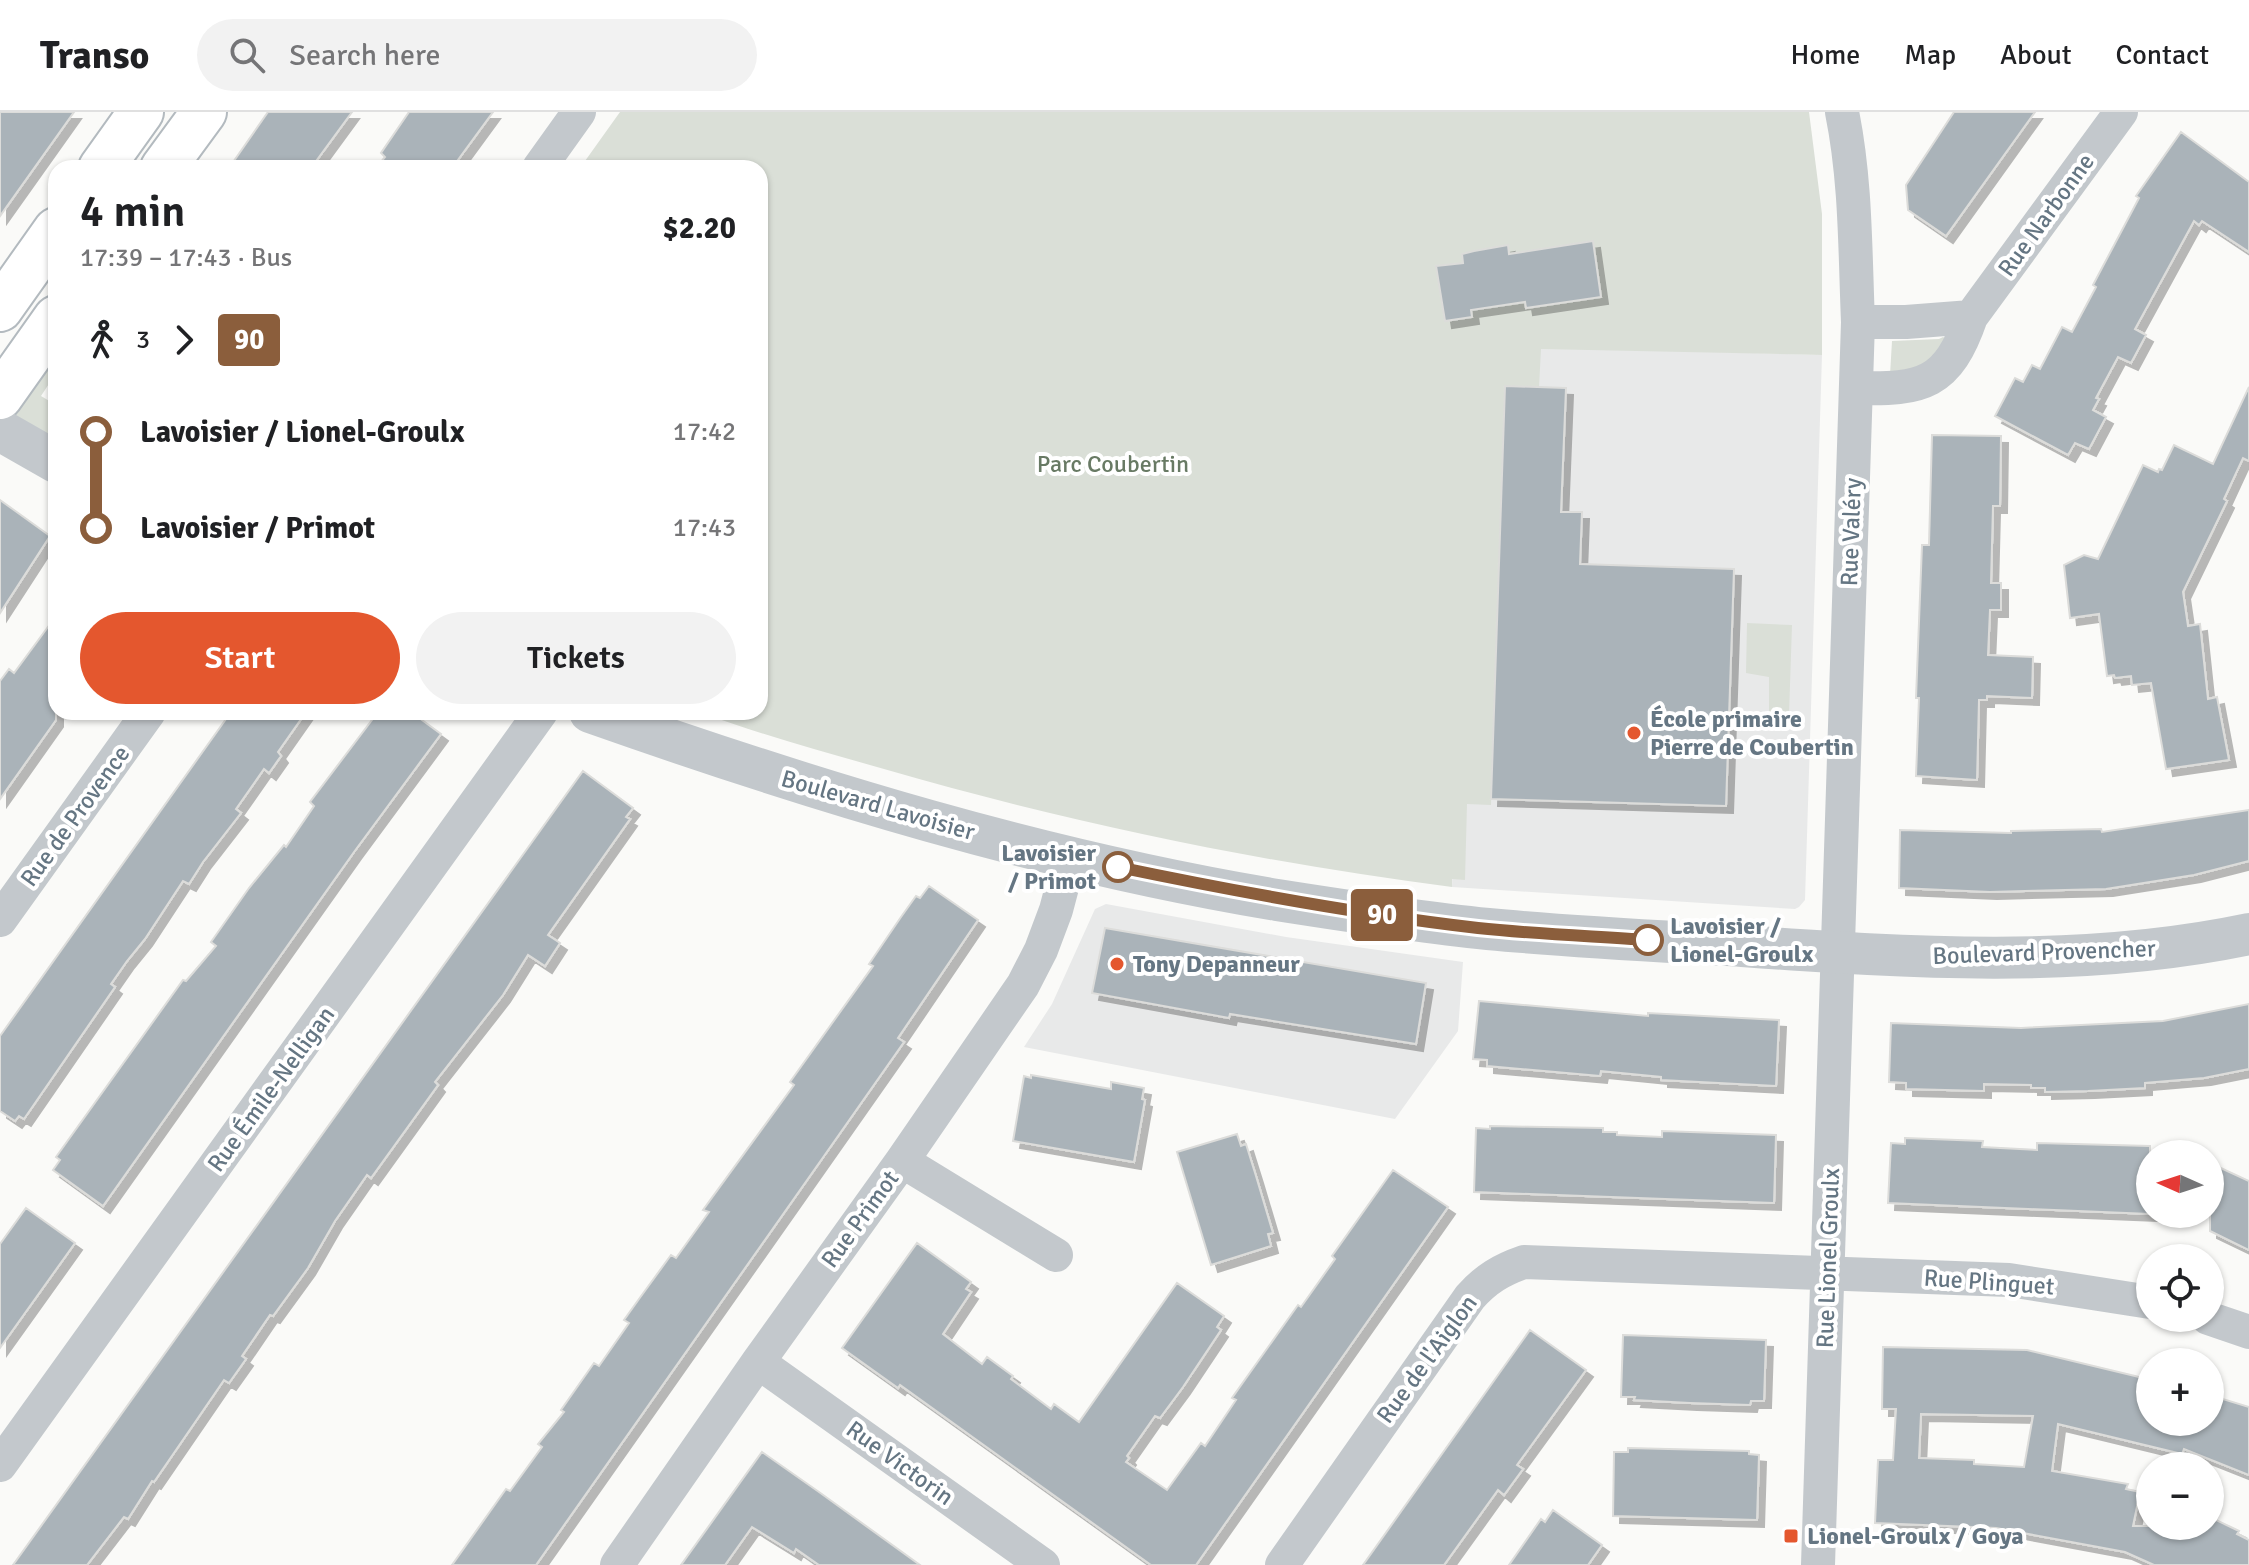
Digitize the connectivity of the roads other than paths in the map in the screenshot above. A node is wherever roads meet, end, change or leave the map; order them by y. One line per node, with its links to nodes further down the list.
1 (141, 112): 6 (main road)
2 (204, 112): 7 (main road)
3 (579, 112): 8 (street)
4 (1842, 112): 12 (street, Rue Valéry)
5 (2121, 112): 11 (street, Rue Narbonne)
6 (107, 160)
7 (169, 160)
8 (545, 160)
9 (48, 241): 10 (main road)
10 (0, 309)
11 (1971, 317): 12 (street); 14 (street, Rue Narbonne)
12 (1858, 322): 14 (street, Rue Valéry)
13 (48, 329): 15 (main road)
14 (1856, 388): 24 (street, Rue Valéry)
15 (0, 397)
16 (0, 430): 17 (street)
17 (48, 457)
18 (143, 720): 22 (street, Rue de Provence)
19 (535, 720): 32 (street, Rue Émile-Nelligan)
20 (614, 720): 21 (street, Boulevard Lavoisier)
21 (1070, 857): 24 (street, Boulevard Lavoisier); 25 (street, Rue Primot)
22 (0, 920)
23 (2249, 934): 24 (street, Boulevard Provencher)
24 (1838, 952): 27 (street, Rue Lionel Groulx)
25 (902, 1161): 26 (street); 31 (street, Rue Primot)
26 (1056, 1255)
27 (1827, 1274): 28 (street, Rue Plinguet); 35 (street, Rue de l'Aiglon); 36 (street, Rue Lionel Groulx)
28 (2136, 1300)
29 (2224, 1323): 30 (street)
30 (2249, 1332)
31 (758, 1362): 33 (street, Rue Primot); 34 (street, Rue Victorin)
32 (0, 1465)
33 (617, 1565)
34 (1043, 1565)
35 (1282, 1565)
36 (1818, 1565)

